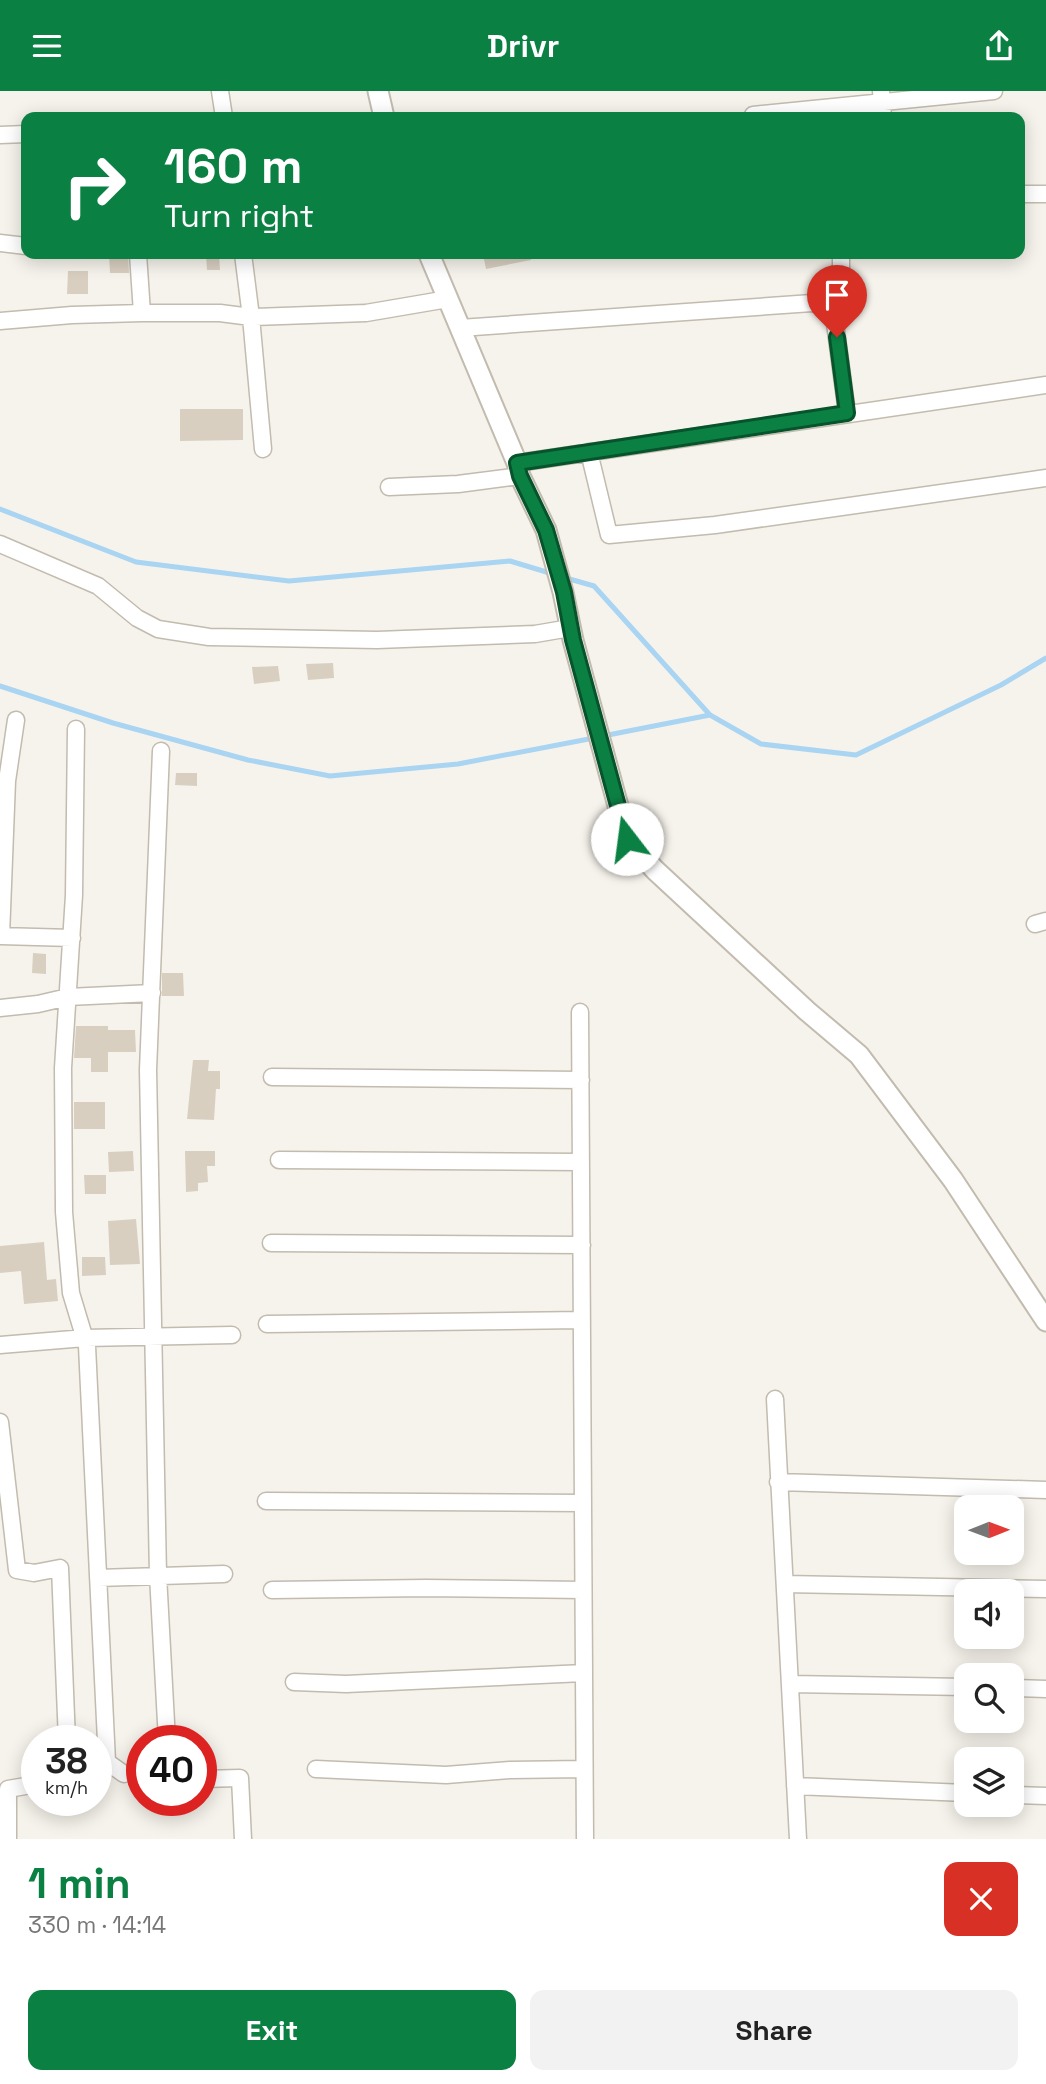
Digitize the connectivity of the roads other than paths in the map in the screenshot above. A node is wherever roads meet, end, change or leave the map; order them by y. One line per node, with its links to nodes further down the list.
1 (220, 91): 5 (street)
2 (378, 91): 6 (street)
3 (994, 91): 4 (street)
4 (882, 103): 7 (street)
5 (223, 112)
6 (383, 112)
7 (785, 112)
8 (21, 134): 9 (street)
9 (0, 135)
10 (1025, 194): 11 (street)
11 (1046, 194)
12 (0, 243): 13 (street)
13 (21, 245)
14 (138, 259): 20 (street)
15 (244, 259): 21 (street)
16 (431, 259): 18 (street)
17 (841, 259): 19 (street)
18 (448, 299): 21 (street); 23 (street)
19 (826, 306): 23 (street); 25 (street)
20 (142, 313): 21 (street); 22 (street)
21 (251, 317): 26 (street)
22 (0, 321)
23 (460, 328): 28 (street)
24 (1046, 384): 25 (street)
25 (847, 413): 27 (street)
26 (263, 449)
27 (589, 452): 28 (street); 29 (street)
28 (518, 469): 30 (street); 32 (street)
29 (1046, 478)
30 (390, 487)
31 (0, 544): 32 (street)
32 (570, 628): 49 (street)
33 (16, 720): 36 (street)
34 (76, 729): 37 (street)
35 (161, 751): 38 (street)
36 (1, 936): 37 (street)
37 (72, 939): 39 (street)
38 (152, 993): 39 (street); 52 (street)
39 (68, 997): 40 (street); 53 (street)
40 (0, 1008)
41 (580, 1012): 43 (street)
42 (272, 1077): 43 (street)
43 (580, 1080): 45 (street)
44 (279, 1160): 45 (street)
45 (581, 1162): 47 (street)
46 (271, 1243): 47 (street)
47 (582, 1245): 48 (street)
48 (582, 1320): 50 (street); 60 (street)
49 (1046, 1321)
50 (267, 1324)
51 (232, 1335): 52 (street)
52 (153, 1336): 53 (street); 62 (street)
53 (85, 1338): 54 (street); 63 (street)
54 (0, 1345)
55 (775, 1399): 57 (street)
56 (0, 1422): 74 (street)
57 (778, 1482): 58 (street); 64 (street)
58 (1046, 1490)
59 (266, 1501): 60 (street)
60 (583, 1503): 67 (street)
61 (224, 1574): 62 (street)
62 (158, 1575): 63 (street); 75 (street)
63 (98, 1578): 78 (street)
64 (785, 1584): 65 (street); 70 (street)
65 (1046, 1589)
66 (272, 1590): 67 (street)
67 (583, 1591): 68 (street)
68 (584, 1673): 69 (street); 77 (street)
69 (294, 1682)
70 (790, 1684): 71 (street); 80 (street)
71 (954, 1687)
72 (1024, 1688): 73 (street)
73 (1046, 1689)
74 (66, 1725)
75 (166, 1725)
76 (316, 1769): 77 (street)
77 (584, 1769): 87 (street)
78 (124, 1774)
79 (217, 1779): 86 (street)
80 (795, 1786): 82 (street); 88 (street)
81 (21, 1787): 85 (street)
82 (954, 1793)
83 (1024, 1795): 84 (street)
84 (1046, 1796)
85 (8, 1839)
86 (243, 1839)
87 (585, 1839)
88 (798, 1839)

